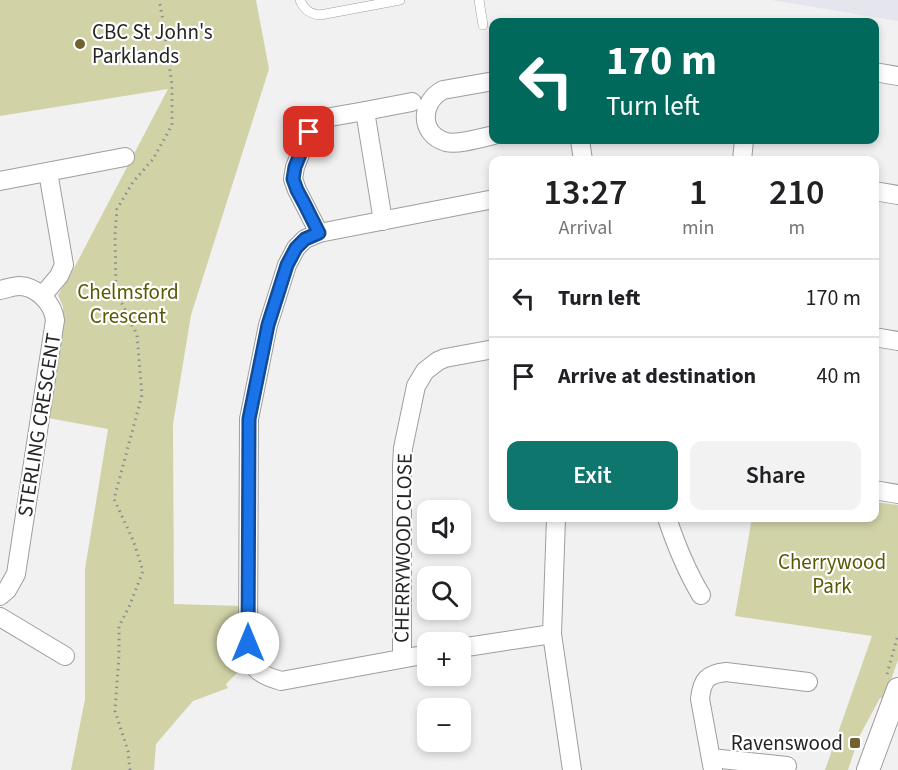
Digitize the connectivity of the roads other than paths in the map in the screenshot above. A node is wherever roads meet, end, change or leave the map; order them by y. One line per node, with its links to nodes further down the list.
1 (300, 0): 2 (lane)
2 (400, 0)
3 (479, 0): 4 (lane)
4 (483, 25)
5 (879, 73): 6 (street)
6 (898, 76)
7 (489, 82): 10 (street)
8 (412, 102): 9 (street)
9 (365, 111): 17 (street); 18 (street)
10 (489, 136)
11 (125, 158): 12 (street)
12 (48, 172): 13 (street); 20 (street)
13 (0, 181)
14 (879, 192): 15 (street)
15 (898, 195)
16 (489, 200): 17 (street)
17 (383, 221): 18 (street)
18 (319, 233): 35 (street)
19 (0, 290): 20 (street)
20 (42, 296): 29 (street, STERLING CRESCENT)
21 (879, 338): 22 (street)
22 (898, 341)
23 (489, 350): 35 (street, CHERRYWOOD CLOSE)
24 (879, 491): 25 (street)
25 (898, 494)
26 (555, 522): 31 (street)
27 (668, 522): 28 (street)
28 (701, 595)
29 (0, 596)
30 (0, 617): 33 (street)
31 (552, 634): 32 (street); 40 (street)
32 (471, 646)
33 (65, 656)
34 (417, 656): 35 (street)
35 (402, 658)
36 (808, 682): 38 (street)
37 (892, 685): 41 (street)
38 (712, 764): 39 (street)
39 (787, 766)
40 (572, 770)
41 (868, 770)

